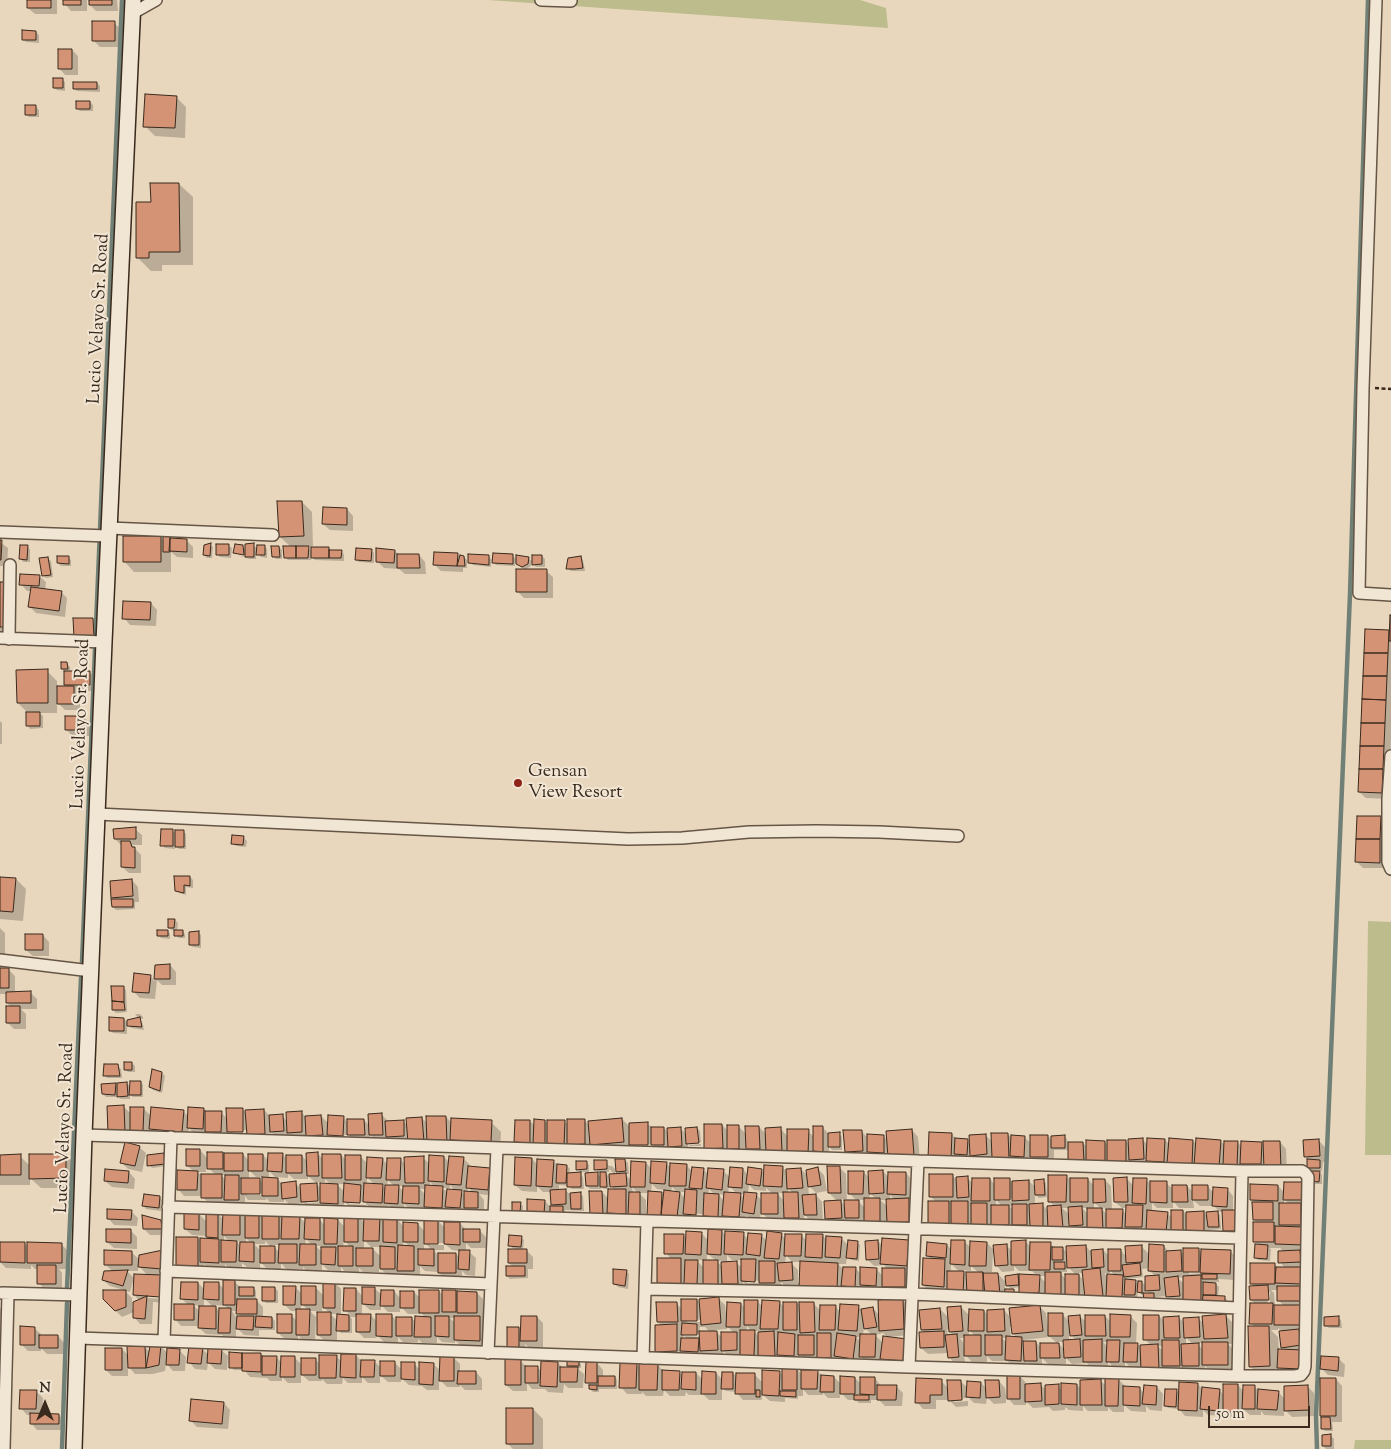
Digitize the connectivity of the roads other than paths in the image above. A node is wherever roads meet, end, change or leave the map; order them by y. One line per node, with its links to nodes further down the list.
1 (156, 0): 5 (street)
2 (541, 0): 4 (street)
3 (1376, 0): 10 (street)
4 (571, 2)
5 (133, 7): 7 (main road, Lucio Velayo Sr. Road)
6 (0, 532): 7 (street)
7 (104, 534): 8 (street); 12 (main road, Lucio Velayo Sr. Road)
8 (273, 534)
9 (10, 565): 11 (street)
10 (1391, 594)
11 (4, 638): 12 (street)
12 (100, 642): 15 (main road, Lucio Velayo Sr. Road)
13 (1391, 756): 14 (street)
14 (1390, 799): 17 (street)
15 (97, 814): 16 (street); 19 (main road, Lucio Velayo Sr. Road)
16 (958, 836)
17 (1391, 869)
18 (0, 960): 19 (street)
19 (91, 971): 20 (main road, Lucio Velayo Sr. Road)
20 (84, 1135): 21 (street); 34 (main road, Lucio Velayo Sr. Road)
21 (171, 1137): 22 (street); 25 (street)
22 (497, 1148): 23 (street); 26 (street)
23 (918, 1161): 24 (street); 28 (street)
24 (1242, 1171): 29 (street); 43 (street)
25 (168, 1207): 26 (street); 30 (street)
26 (494, 1217): 27 (street); 31 (street)
27 (647, 1221): 28 (street); 32 (street)
28 (914, 1229): 29 (street); 35 (street)
29 (1240, 1238): 36 (street)
30 (166, 1271): 31 (street); 38 (street)
31 (491, 1284): 39 (street)
32 (645, 1289): 35 (street); 41 (street)
33 (4, 1293): 34 (street); 40 (street)
34 (80, 1294): 37 (main road, Lucio Velayo Sr. Road)
35 (912, 1294): 36 (street); 42 (street)
36 (1239, 1308): 43 (street)
37 (78, 1338): 38 (street); 46 (main road, Lucio Velayo Sr. Road)
38 (164, 1340): 39 (street)
39 (488, 1353): 41 (street)
40 (3, 1358): 44 (street)
41 (643, 1358): 42 (street)
42 (909, 1367): 43 (street)
43 (1238, 1376)
44 (2, 1419): 45 (street)
45 (4, 1449)
46 (74, 1449)

